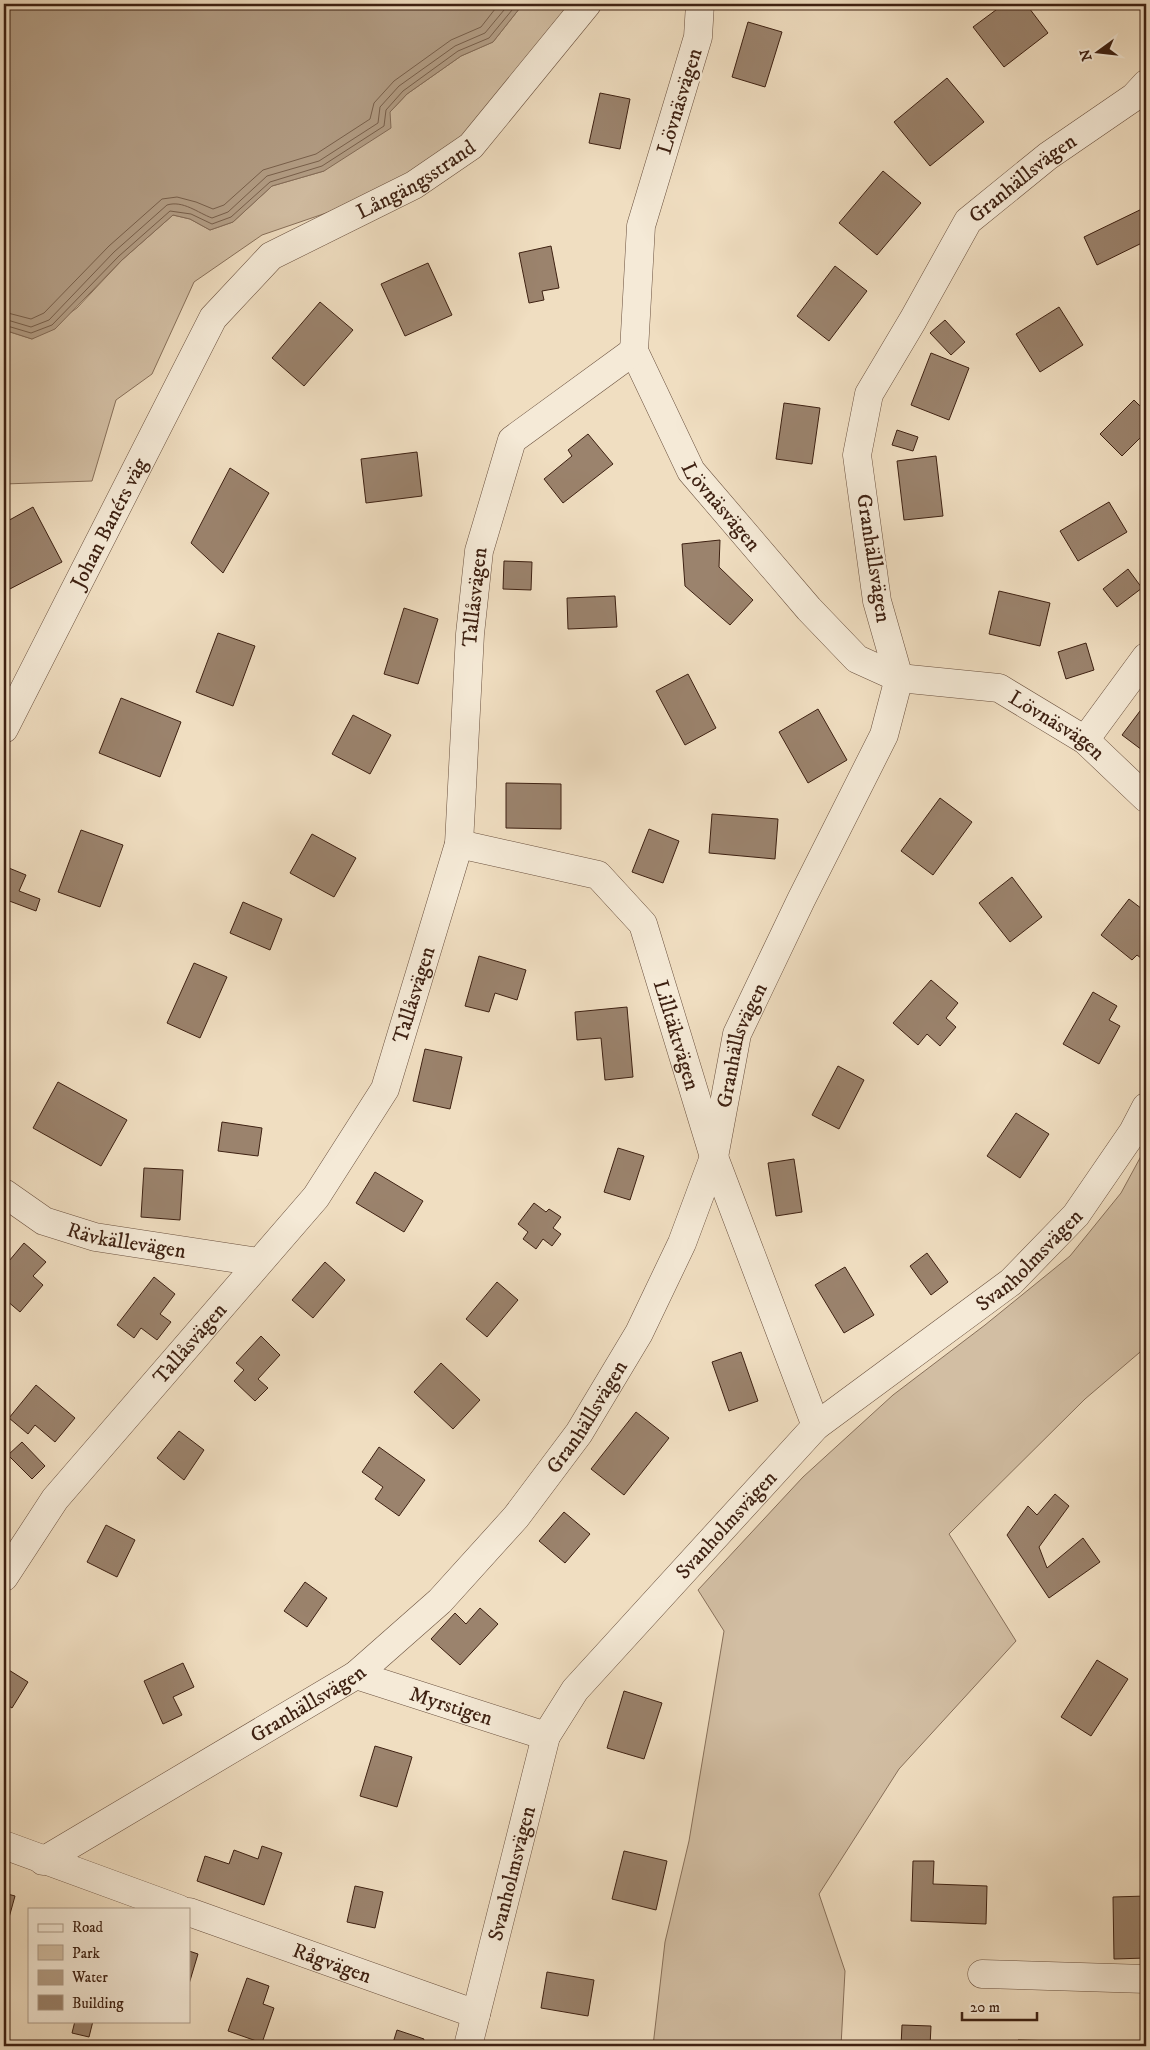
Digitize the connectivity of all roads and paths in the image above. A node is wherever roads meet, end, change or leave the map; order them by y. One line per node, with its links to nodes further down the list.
1 (587, 4): 4 (street, Långängsstrand)
2 (700, 4): 5 (street, Lövnäsvägen)
3 (1146, 84): 7 (street, Granhällsvägen)
4 (214, 318): 8 (street, Johan Banérs väg)
5 (634, 351): 7 (street, Lövnäsvägen); 11 (street, Tallåsvägen)
6 (1146, 657): 9 (street)
7 (899, 678): 9 (street, Lövnäsvägen); 13 (street, Granhällsvägen)
8 (4, 729)
9 (1085, 740): 10 (street, Lövnäsvägen)
10 (1146, 798)
11 (460, 844): 13 (street, Lilltäktvägen); 15 (street, Tallåsvägen)
12 (1146, 1107): 16 (street, Svanholmsvägen)
13 (714, 1157): 16 (street, Lilltäktvägen); 18 (street, Granhällsvägen)
14 (4, 1193): 15 (street, Rävkällevägen)
15 (258, 1262): 17 (street, Tallåsvägen)
16 (816, 1426): 19 (street, Svanholmsvägen)
17 (4, 1577)
18 (356, 1675): 19 (street, Myrstigen); 21 (street, Granhällsvägen)
19 (546, 1736): 26 (street, Svanholmsvägen)
20 (4, 1845): 21 (street)
21 (43, 1861): 22 (street)
22 (176, 1908)
23 (190, 1912): 26 (street, Rågvägen)
24 (982, 1974): 25 (street)
25 (1146, 1979)
26 (476, 2014): 27 (street, Svanholmsvägen)
27 (468, 2046)

